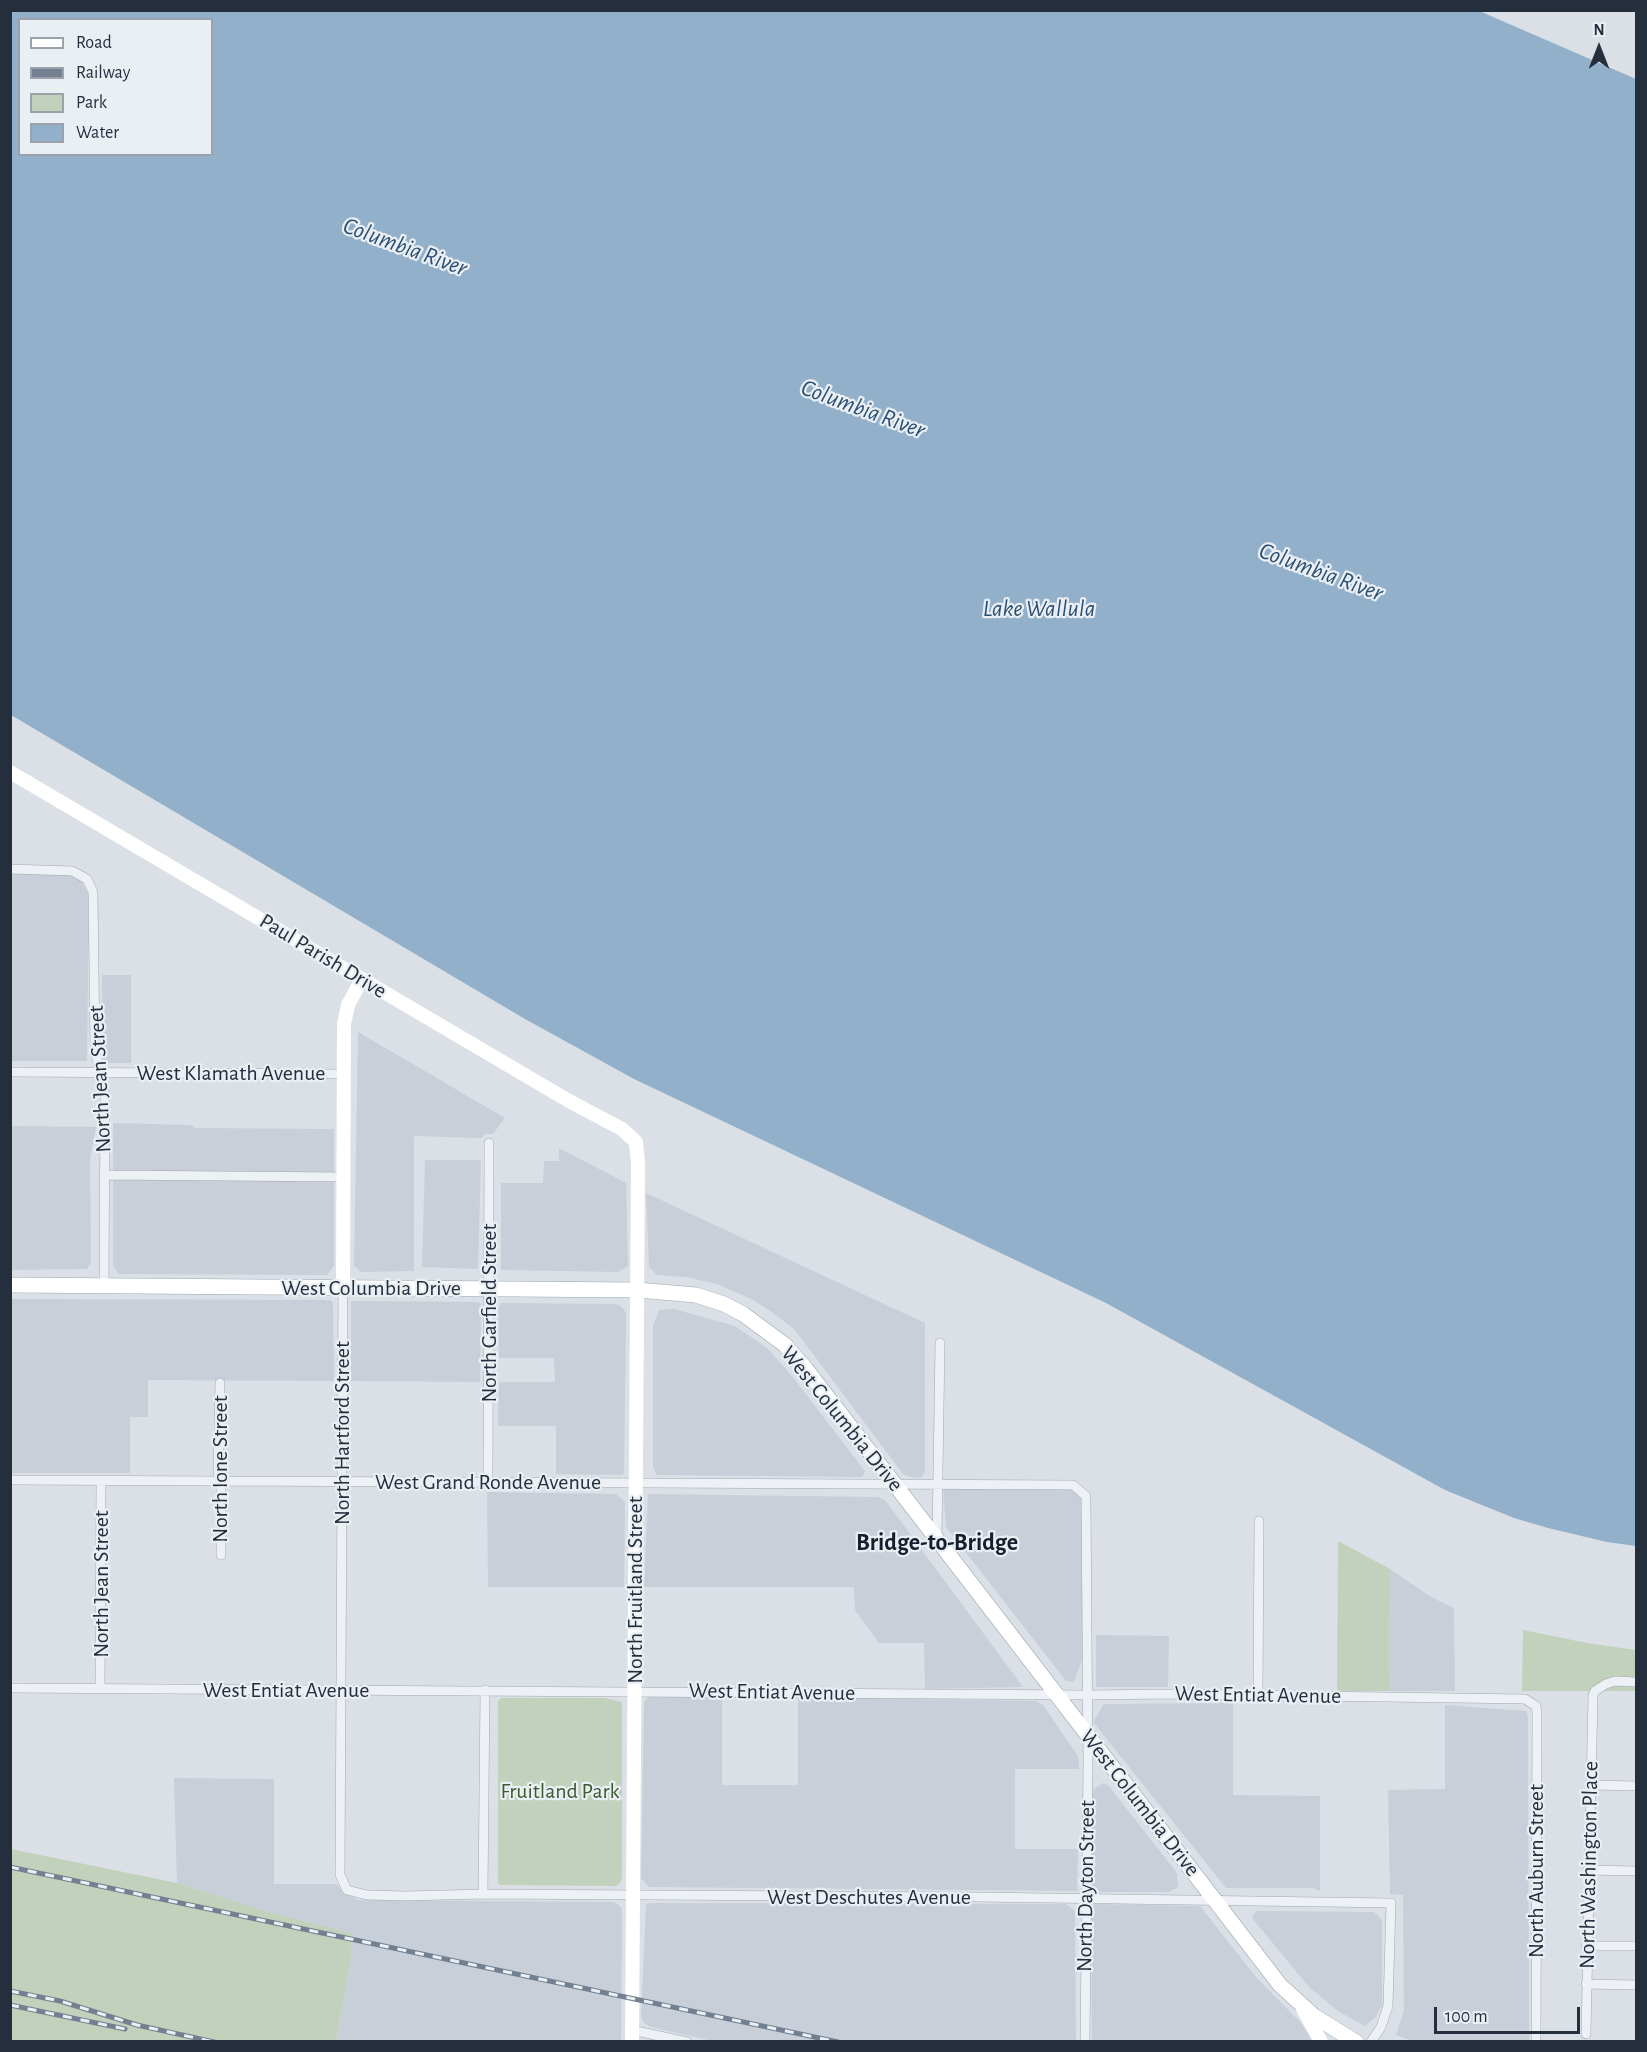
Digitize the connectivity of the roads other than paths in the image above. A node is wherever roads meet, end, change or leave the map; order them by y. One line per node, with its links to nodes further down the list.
1 (10, 772): 3 (street, Paul Parish Drive)
2 (10, 869): 5 (street, North Jean Street)
3 (362, 979): 6 (street, North Hartford Street); 7 (street, Paul Parish Drive)
4 (10, 1072): 5 (street, West Klamath Avenue)
5 (100, 1072): 6 (street, West Klamath Avenue); 9 (street, North Jean Street)
6 (344, 1074): 10 (street, North Hartford Street)
7 (635, 1140): 15 (street, North Fruitland Street)
8 (489, 1143): 14 (street, North Garfield Street)
9 (105, 1175): 10 (street); 12 (street, North Jean Street)
10 (344, 1177): 13 (street, North Hartford Street)
11 (10, 1285): 12 (main road, West Columbia Drive)
12 (104, 1286): 13 (main road, West Columbia Drive)
13 (343, 1287): 14 (main road, West Columbia Drive); 21 (street, North Hartford Street)
14 (489, 1288): 15 (main road, West Columbia Drive); 22 (street, North Garfield Street)
15 (637, 1290): 23 (street, North Fruitland Street); 24 (main road, West Columbia Drive)
16 (940, 1343): 25 (street)
17 (220, 1383): 20 (street, North Ione Street)
18 (10, 1480): 19 (street, West Grand Ronde Avenue)
19 (101, 1480): 20 (street, West Grand Ronde Avenue); 32 (street, North Jean Street)
20 (220, 1481): 21 (street, West Grand Ronde Avenue); 29 (street, North Ione Street)
21 (342, 1481): 22 (street, West Grand Ronde Avenue); 33 (street, North Hartford Street)
22 (488, 1482): 23 (street, West Grand Ronde Avenue)
23 (636, 1483): 24 (street, West Grand Ronde Avenue); 35 (street, North Fruitland Street)
24 (895, 1485): 25 (street, West Grand Ronde Avenue); 28 (main road, West Columbia Drive)
25 (938, 1485): 26 (street, West Grand Ronde Avenue); 28 (street)
26 (1073, 1485): 37 (street, North Dayton Street)
27 (1258, 1521): 38 (street)
28 (937, 1538): 36 (main road, West Columbia Drive)
29 (221, 1555)
30 (1636, 1682): 41 (street, North Washington Place)
31 (10, 1688): 32 (street, West Entiat Avenue)
32 (100, 1688): 33 (street, West Entiat Avenue)
33 (340, 1690): 34 (street, West Entiat Avenue); 45 (street, North Hartford Street)
34 (485, 1690): 35 (street, West Entiat Avenue); 46 (street)
35 (634, 1691): 36 (street, West Entiat Avenue); 47 (street, North Fruitland Street)
36 (1056, 1694): 37 (street, West Entiat Avenue); 40 (main road, West Columbia Drive)
37 (1088, 1695): 38 (street, West Entiat Avenue); 40 (street, North Dayton Street)
38 (1258, 1695): 39 (street, West Entiat Avenue)
39 (1532, 1702): 62 (street, North Auburn Street)
40 (1087, 1735): 48 (street, North Dayton Street); 49 (main road, West Columbia Drive)
41 (1591, 1785): 42 (street); 43 (street, North Washington Place)
42 (1636, 1786)
43 (1588, 1870): 44 (street); 50 (street, North Washington Place)
44 (1636, 1871)
45 (347, 1890): 46 (street, West Deschutes Avenue)
46 (483, 1894): 47 (street, West Deschutes Avenue)
47 (633, 1895): 48 (street, West Deschutes Avenue); 56 (street, North Fruitland Street)
48 (1085, 1899): 49 (street, West Deschutes Avenue); 58 (street, North Dayton Street)
49 (1215, 1901): 54 (main road, West Columbia Drive); 61 (street, West Deschutes Avenue)
50 (1586, 1946): 51 (street); 52 (street, North Washington Place)
51 (1636, 1946)
52 (1586, 1984): 53 (street); 55 (street, North Washington Place)
53 (1636, 1985)
54 (1300, 2005): 59 (street); 60 (main road, West Columbia Drive)
55 (1586, 2034)
56 (632, 2036): 57 (street)
57 (687, 2042)
58 (1085, 2042)
59 (1321, 2042)
60 (1356, 2042)
61 (1371, 2042)
62 (1536, 2042)

